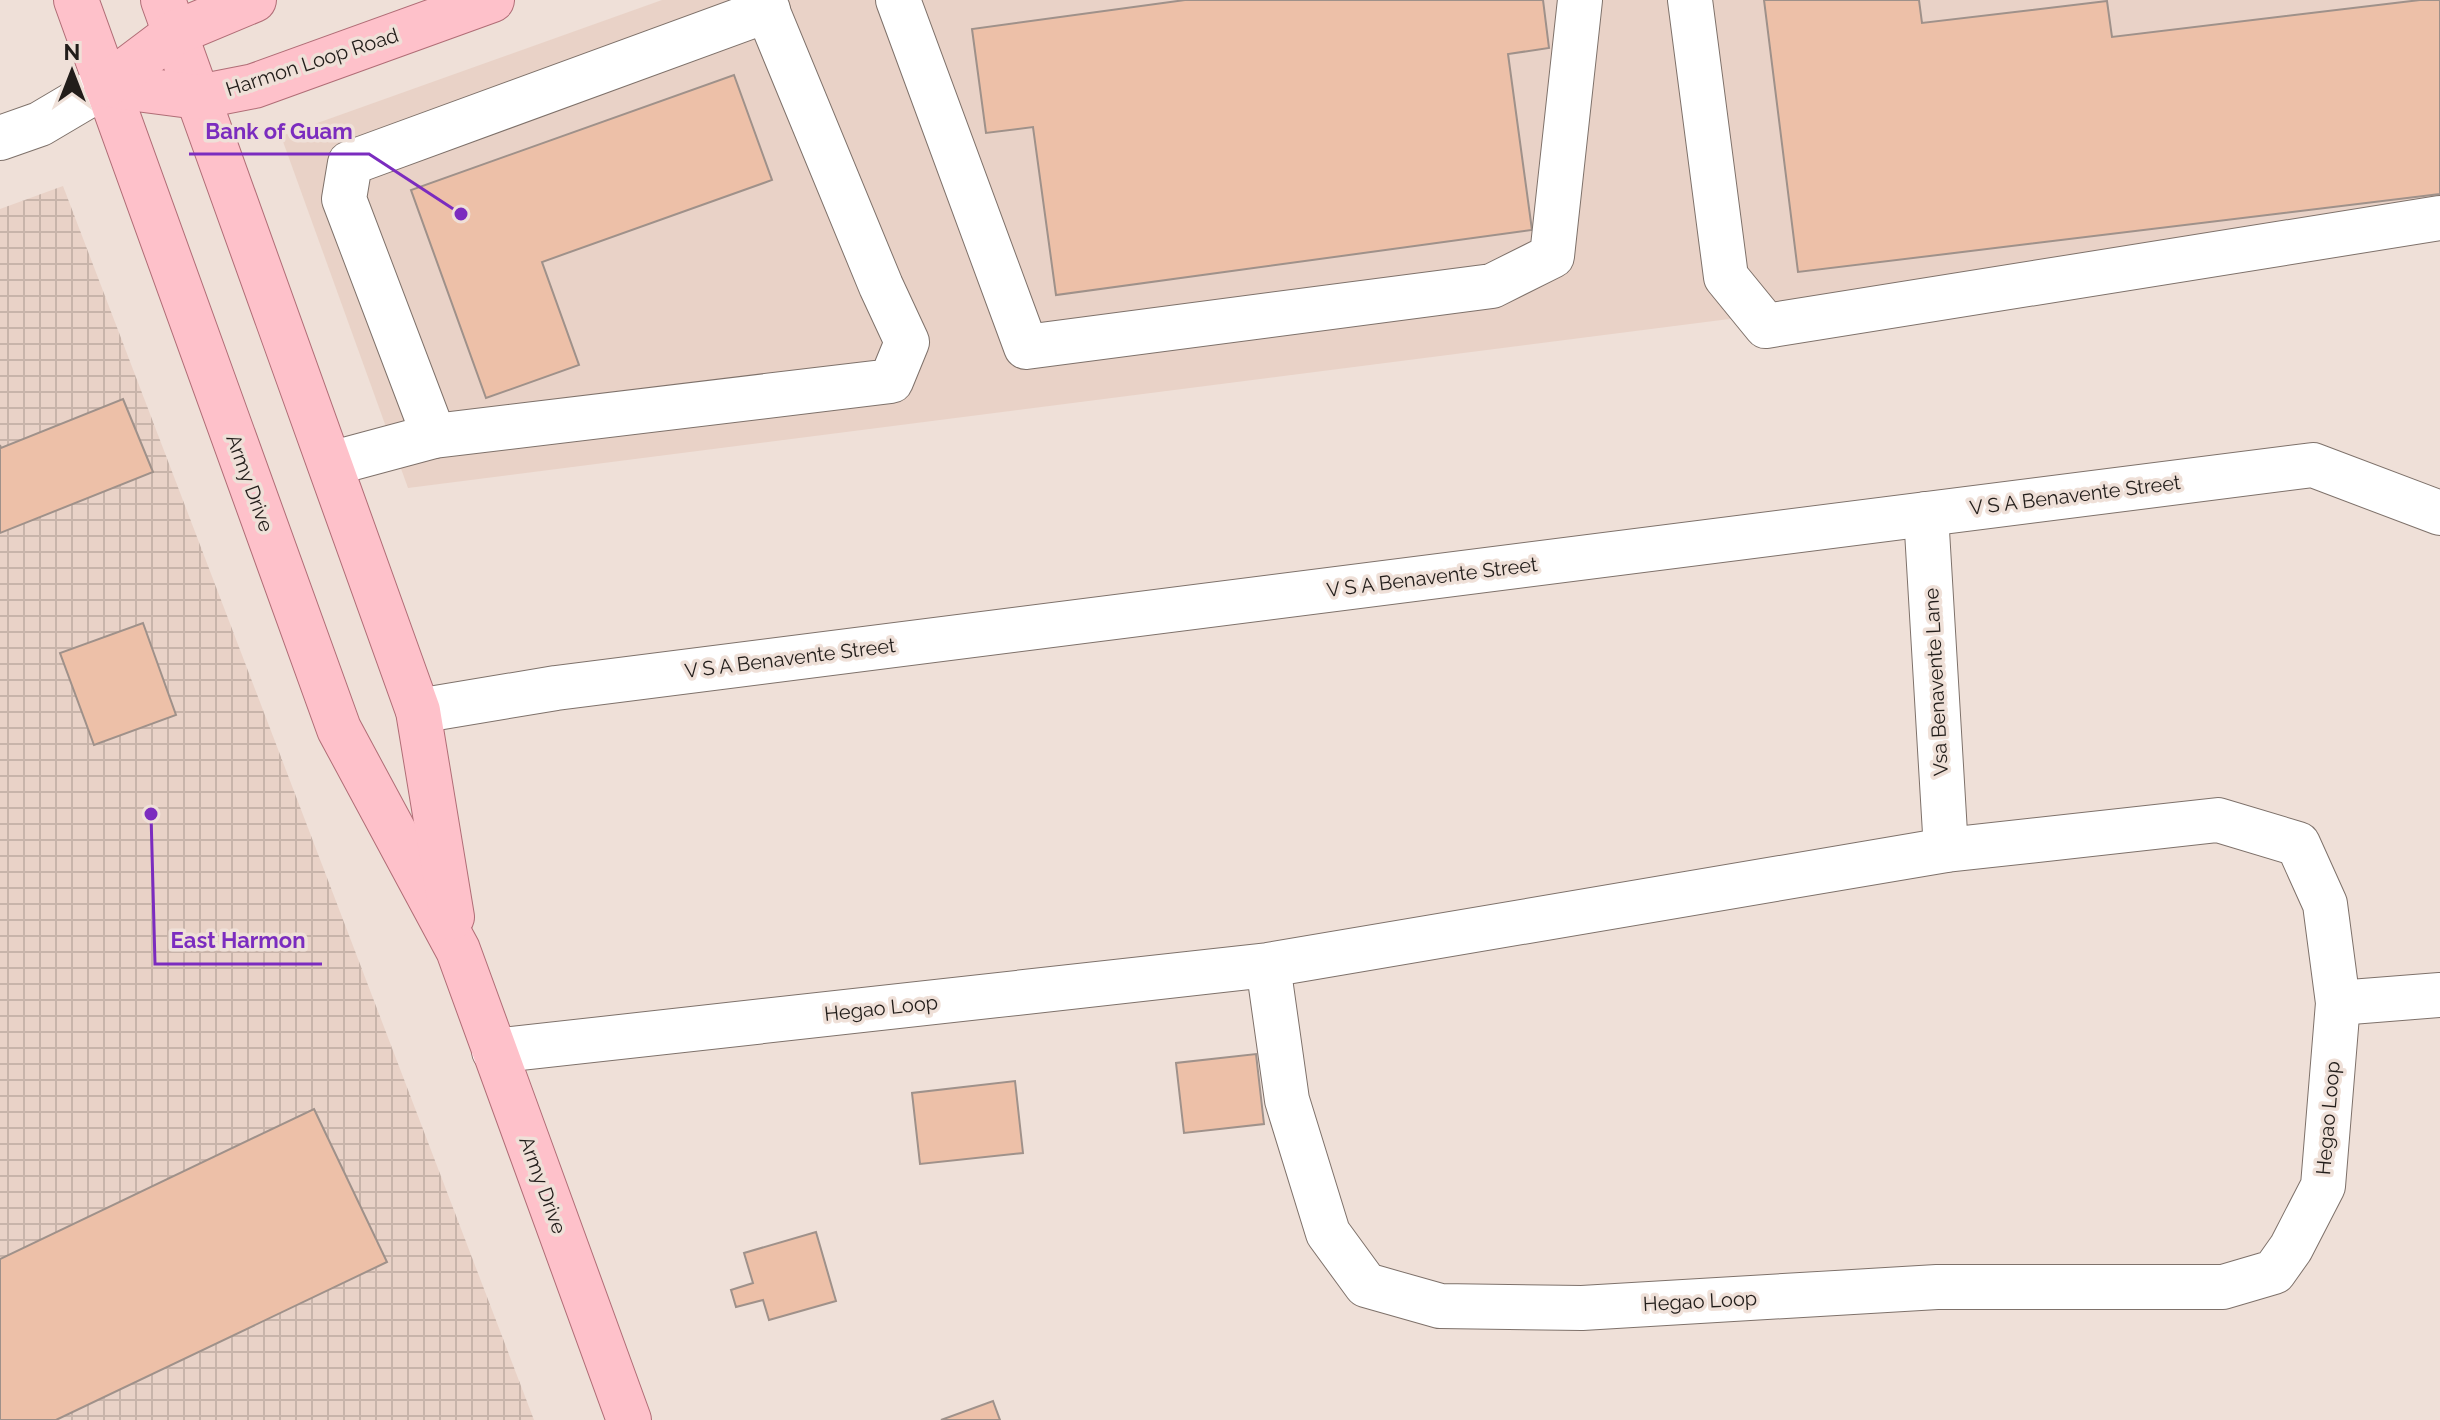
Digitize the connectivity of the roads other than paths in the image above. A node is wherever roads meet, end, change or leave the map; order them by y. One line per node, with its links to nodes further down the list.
1 (76, 0): 9 (main road, Army Drive)
2 (254, 0): 8 (main road)
3 (492, 0): 10 (main road, Harmon Loop Road)
4 (898, 0): 5 (street)
5 (1580, 0)
6 (1690, 0): 12 (street)
7 (766, 5): 13 (street); 13 (street)
8 (169, 17): 9 (main road); 10 (main road, Army Drive)
9 (106, 85): 10 (main road, Harmon Loop Road); 11 (street); 19 (main road, Army Drive)
10 (198, 97): 14 (main road, Army Drive)
11 (0, 138)
12 (2440, 218)
13 (434, 436): 14 (street)
14 (330, 464): 17 (main road, Army Drive)
15 (2440, 513): 16 (street, V S A Benavente Street)
16 (1926, 514): 17 (street, V S A Benavente Street); 18 (street, Vsa Benavente Lane)
17 (418, 711): 19 (main road, Army Drive)
18 (1946, 850): 20 (street, Hegao Loop); 22 (street, Hegao Loop)
19 (458, 950): 23 (main road, Army Drive)
20 (1268, 965): 22 (street, Hegao Loop); 23 (street, Hegao Loop)
21 (2440, 995): 22 (street)
22 (2338, 1003)
23 (494, 1051): 24 (main road, Army Drive)
24 (629, 1420)

